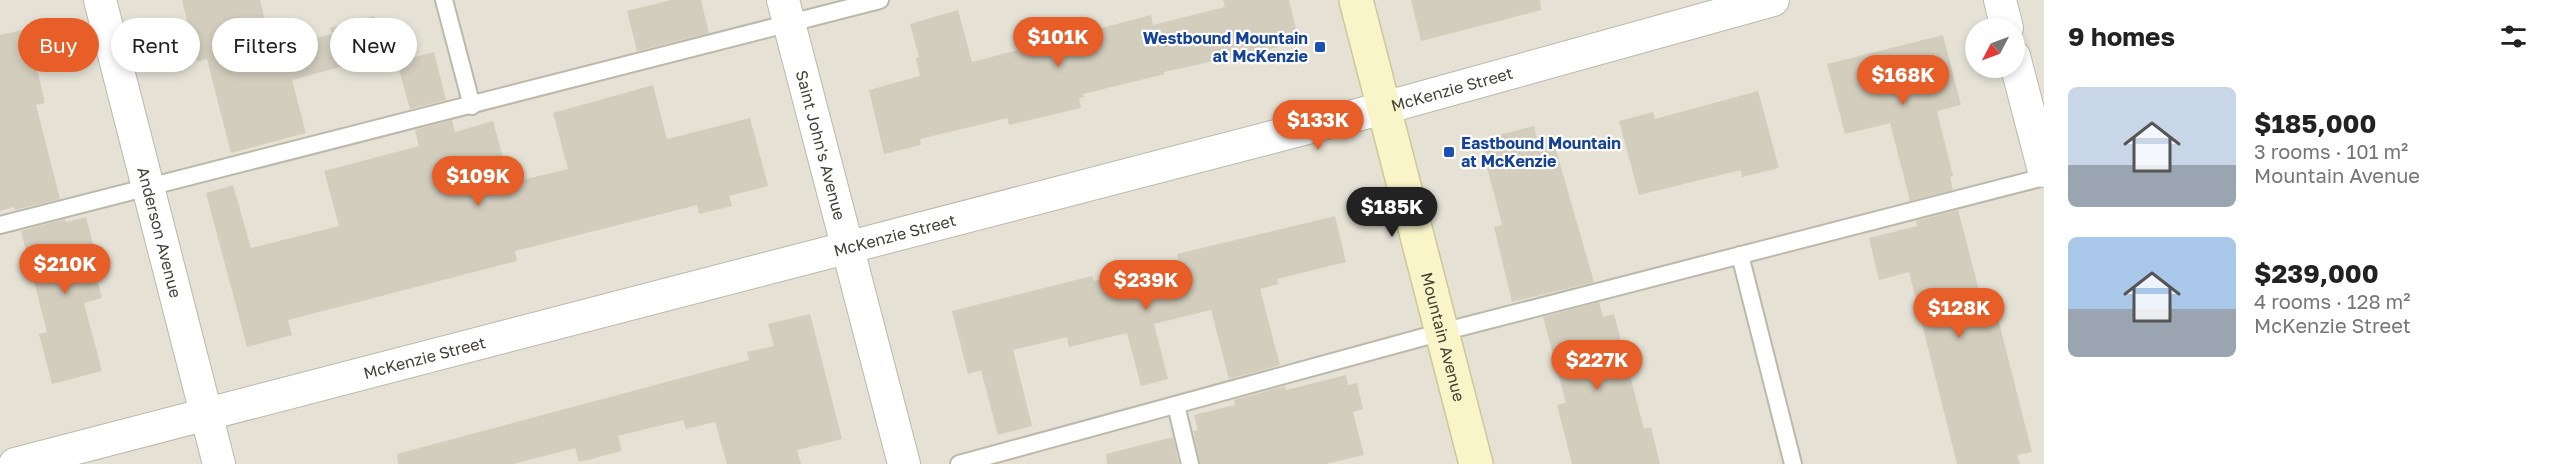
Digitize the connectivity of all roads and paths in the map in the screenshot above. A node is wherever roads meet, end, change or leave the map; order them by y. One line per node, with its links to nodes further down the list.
1 (100, 0): 14 (street, Anderson Avenue)
2 (444, 0): 10 (lane)
3 (880, 0): 7 (lane)
4 (1356, 0): 11 (main road, Mountain Avenue)
5 (1773, 0): 11 (street, McKenzie Street)
6 (2000, 0): 8 (street)
7 (786, 12): 10 (lane); 16 (street, Saint John's Avenue)
8 (2004, 18)
9 (2020, 78): 12 (street)
10 (472, 106): 14 (lane)
11 (1384, 108): 16 (street, McKenzie Street); 18 (main road, Mountain Avenue)
12 (2044, 171)
13 (2044, 177): 17 (lane)
14 (148, 187): 15 (lane); 20 (street, Anderson Avenue)
15 (0, 225)
16 (847, 247): 20 (street, McKenzie Street); 23 (street, Saint John's Avenue)
17 (1740, 255): 18 (lane); 27 (lane)
18 (1442, 332): 19 (lane); 26 (main road, Mountain Avenue)
19 (1176, 405): 24 (lane); 25 (lane)
20 (207, 415): 21 (street, McKenzie Street); 22 (street, Anderson Avenue)
21 (15, 464)
22 (219, 464)
23 (904, 464)
24 (959, 464)
25 (1190, 464)
26 (1476, 464)
27 (1793, 464)

